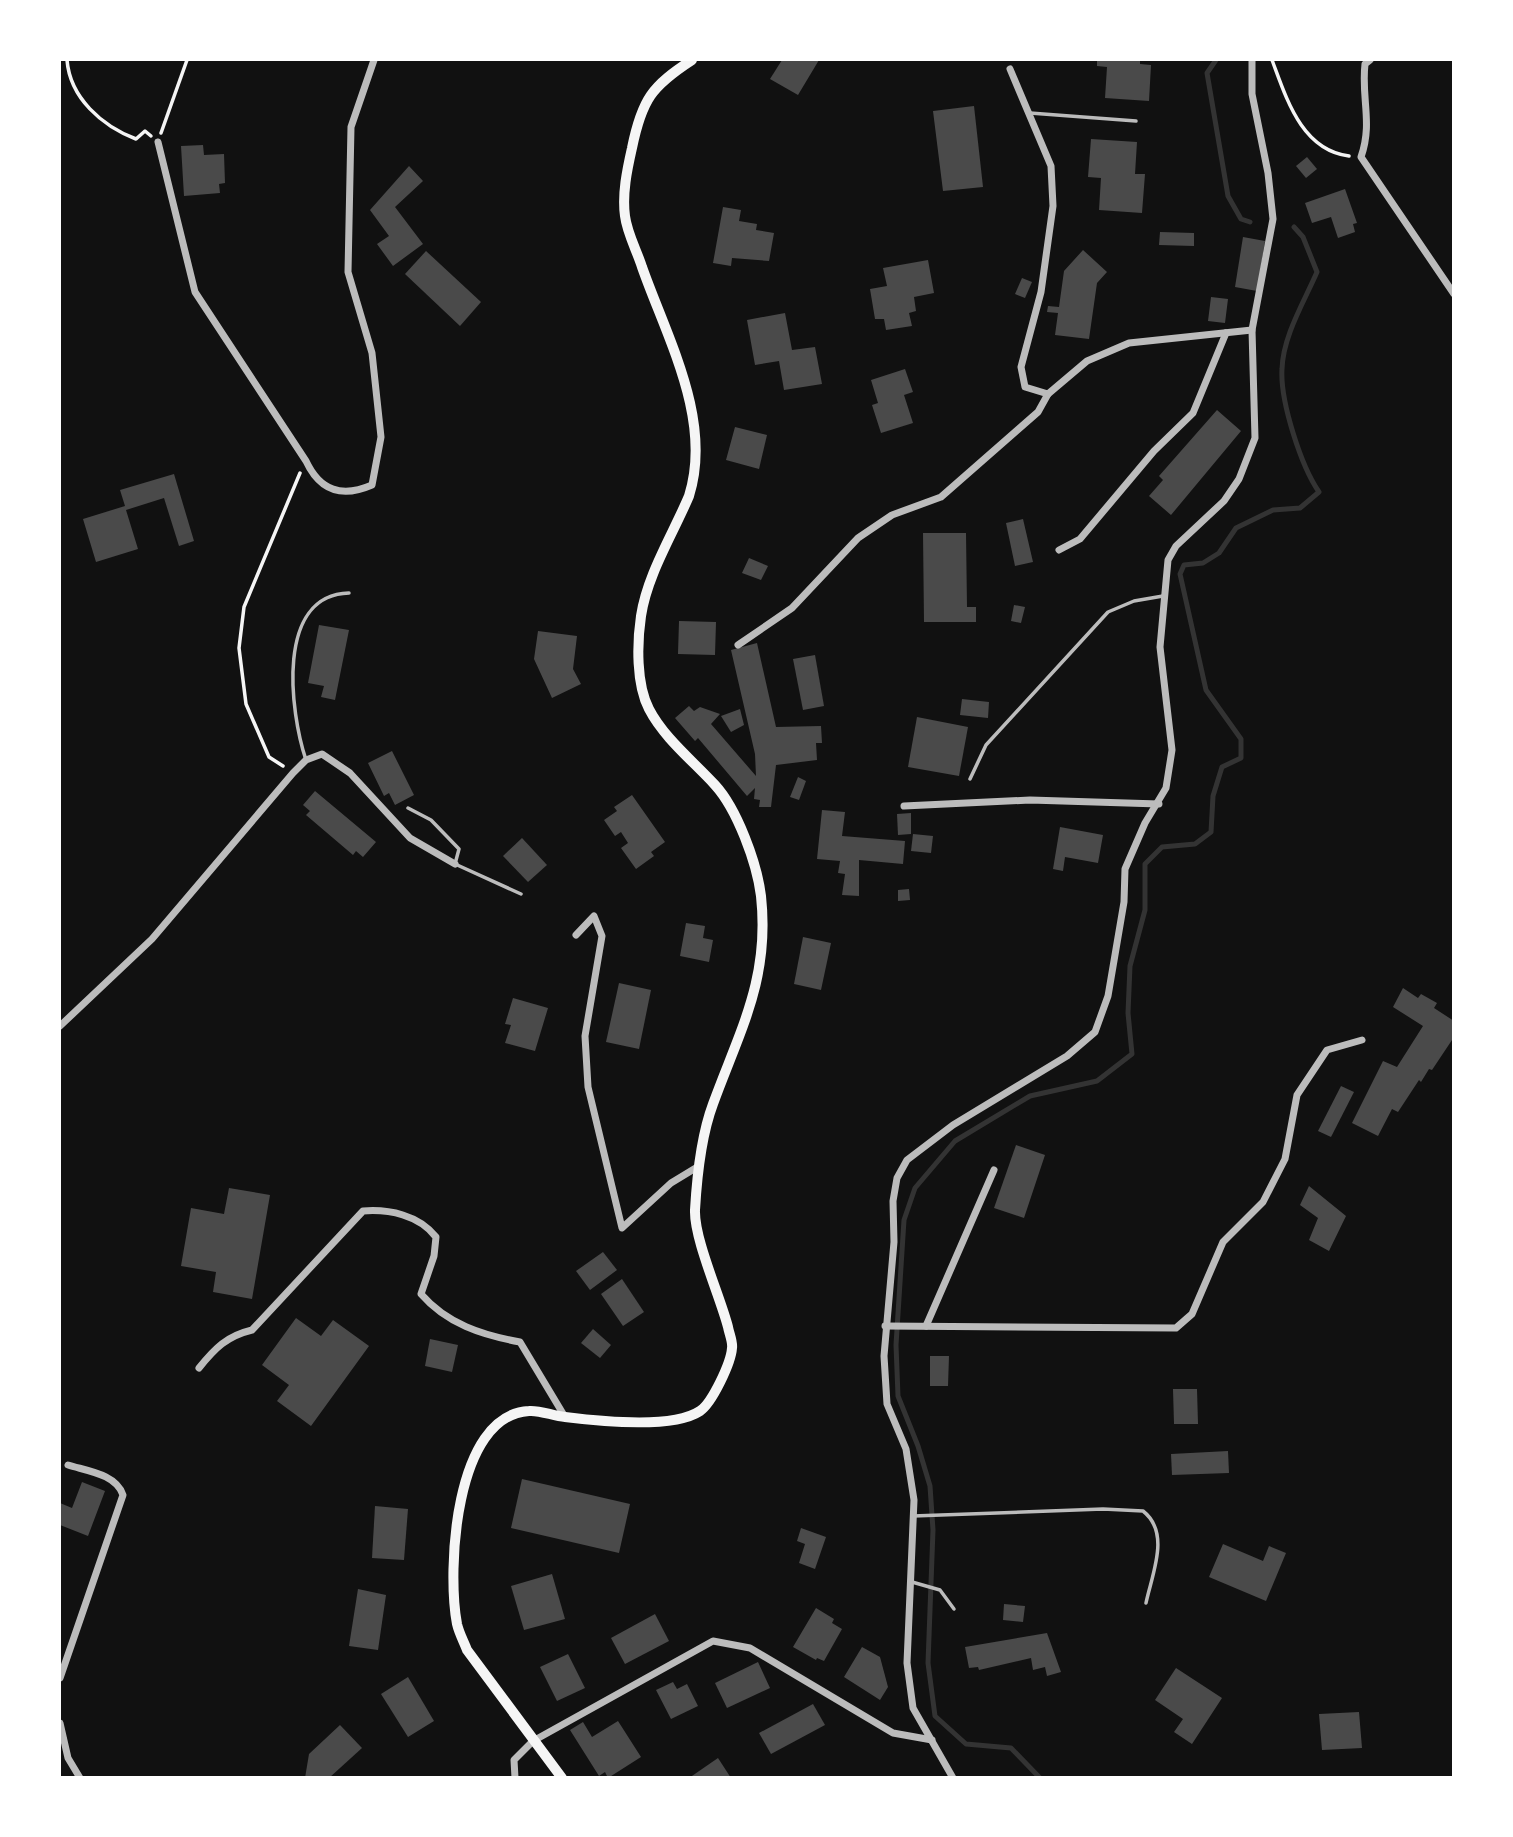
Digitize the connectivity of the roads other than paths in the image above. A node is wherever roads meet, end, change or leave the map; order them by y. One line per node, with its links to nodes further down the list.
1 (373, 60): 8 (street)
2 (692, 60): 27 (main road)
3 (1252, 60): 10 (street)
4 (1370, 60): 9 (street)
5 (1010, 69): 6 (street)
6 (1028, 113): 7 (lane); 12 (street)
7 (1136, 121)
8 (158, 142)
9 (1454, 294)
10 (1252, 330): 11 (street); 15 (street)
11 (1226, 332): 12 (street); 13 (street)
12 (1048, 394): 16 (street)
13 (1059, 550)
14 (349, 593): 17 (lane)
15 (1163, 596): 18 (lane); 19 (street)
16 (738, 645)
17 (306, 760): 22 (street); 25 (street)
18 (970, 779)
19 (1159, 804): 20 (street); 30 (street)
20 (904, 806)
21 (408, 808): 22 (lane)
22 (456, 864): 23 (lane)
23 (521, 894)
24 (576, 935): 27 (street)
25 (60, 1026)
26 (1362, 1040): 29 (street)
27 (699, 1166): 32 (main road)
28 (994, 1170): 29 (street)
29 (926, 1325): 30 (street)
30 (887, 1326): 34 (street)
31 (199, 1368): 32 (street)
32 (565, 1417): 41 (main road)
33 (68, 1465): 38 (street)
34 (913, 1516): 35 (street); 36 (lane)
35 (910, 1582): 37 (lane); 40 (street)
36 (1146, 1603)
37 (954, 1609)
38 (60, 1678)
39 (60, 1723): 42 (street)
40 (932, 1740): 41 (street); 45 (street)
41 (533, 1741): 43 (street); 44 (main road)
42 (80, 1777)
43 (515, 1777)
44 (562, 1777)
45 (953, 1777)

